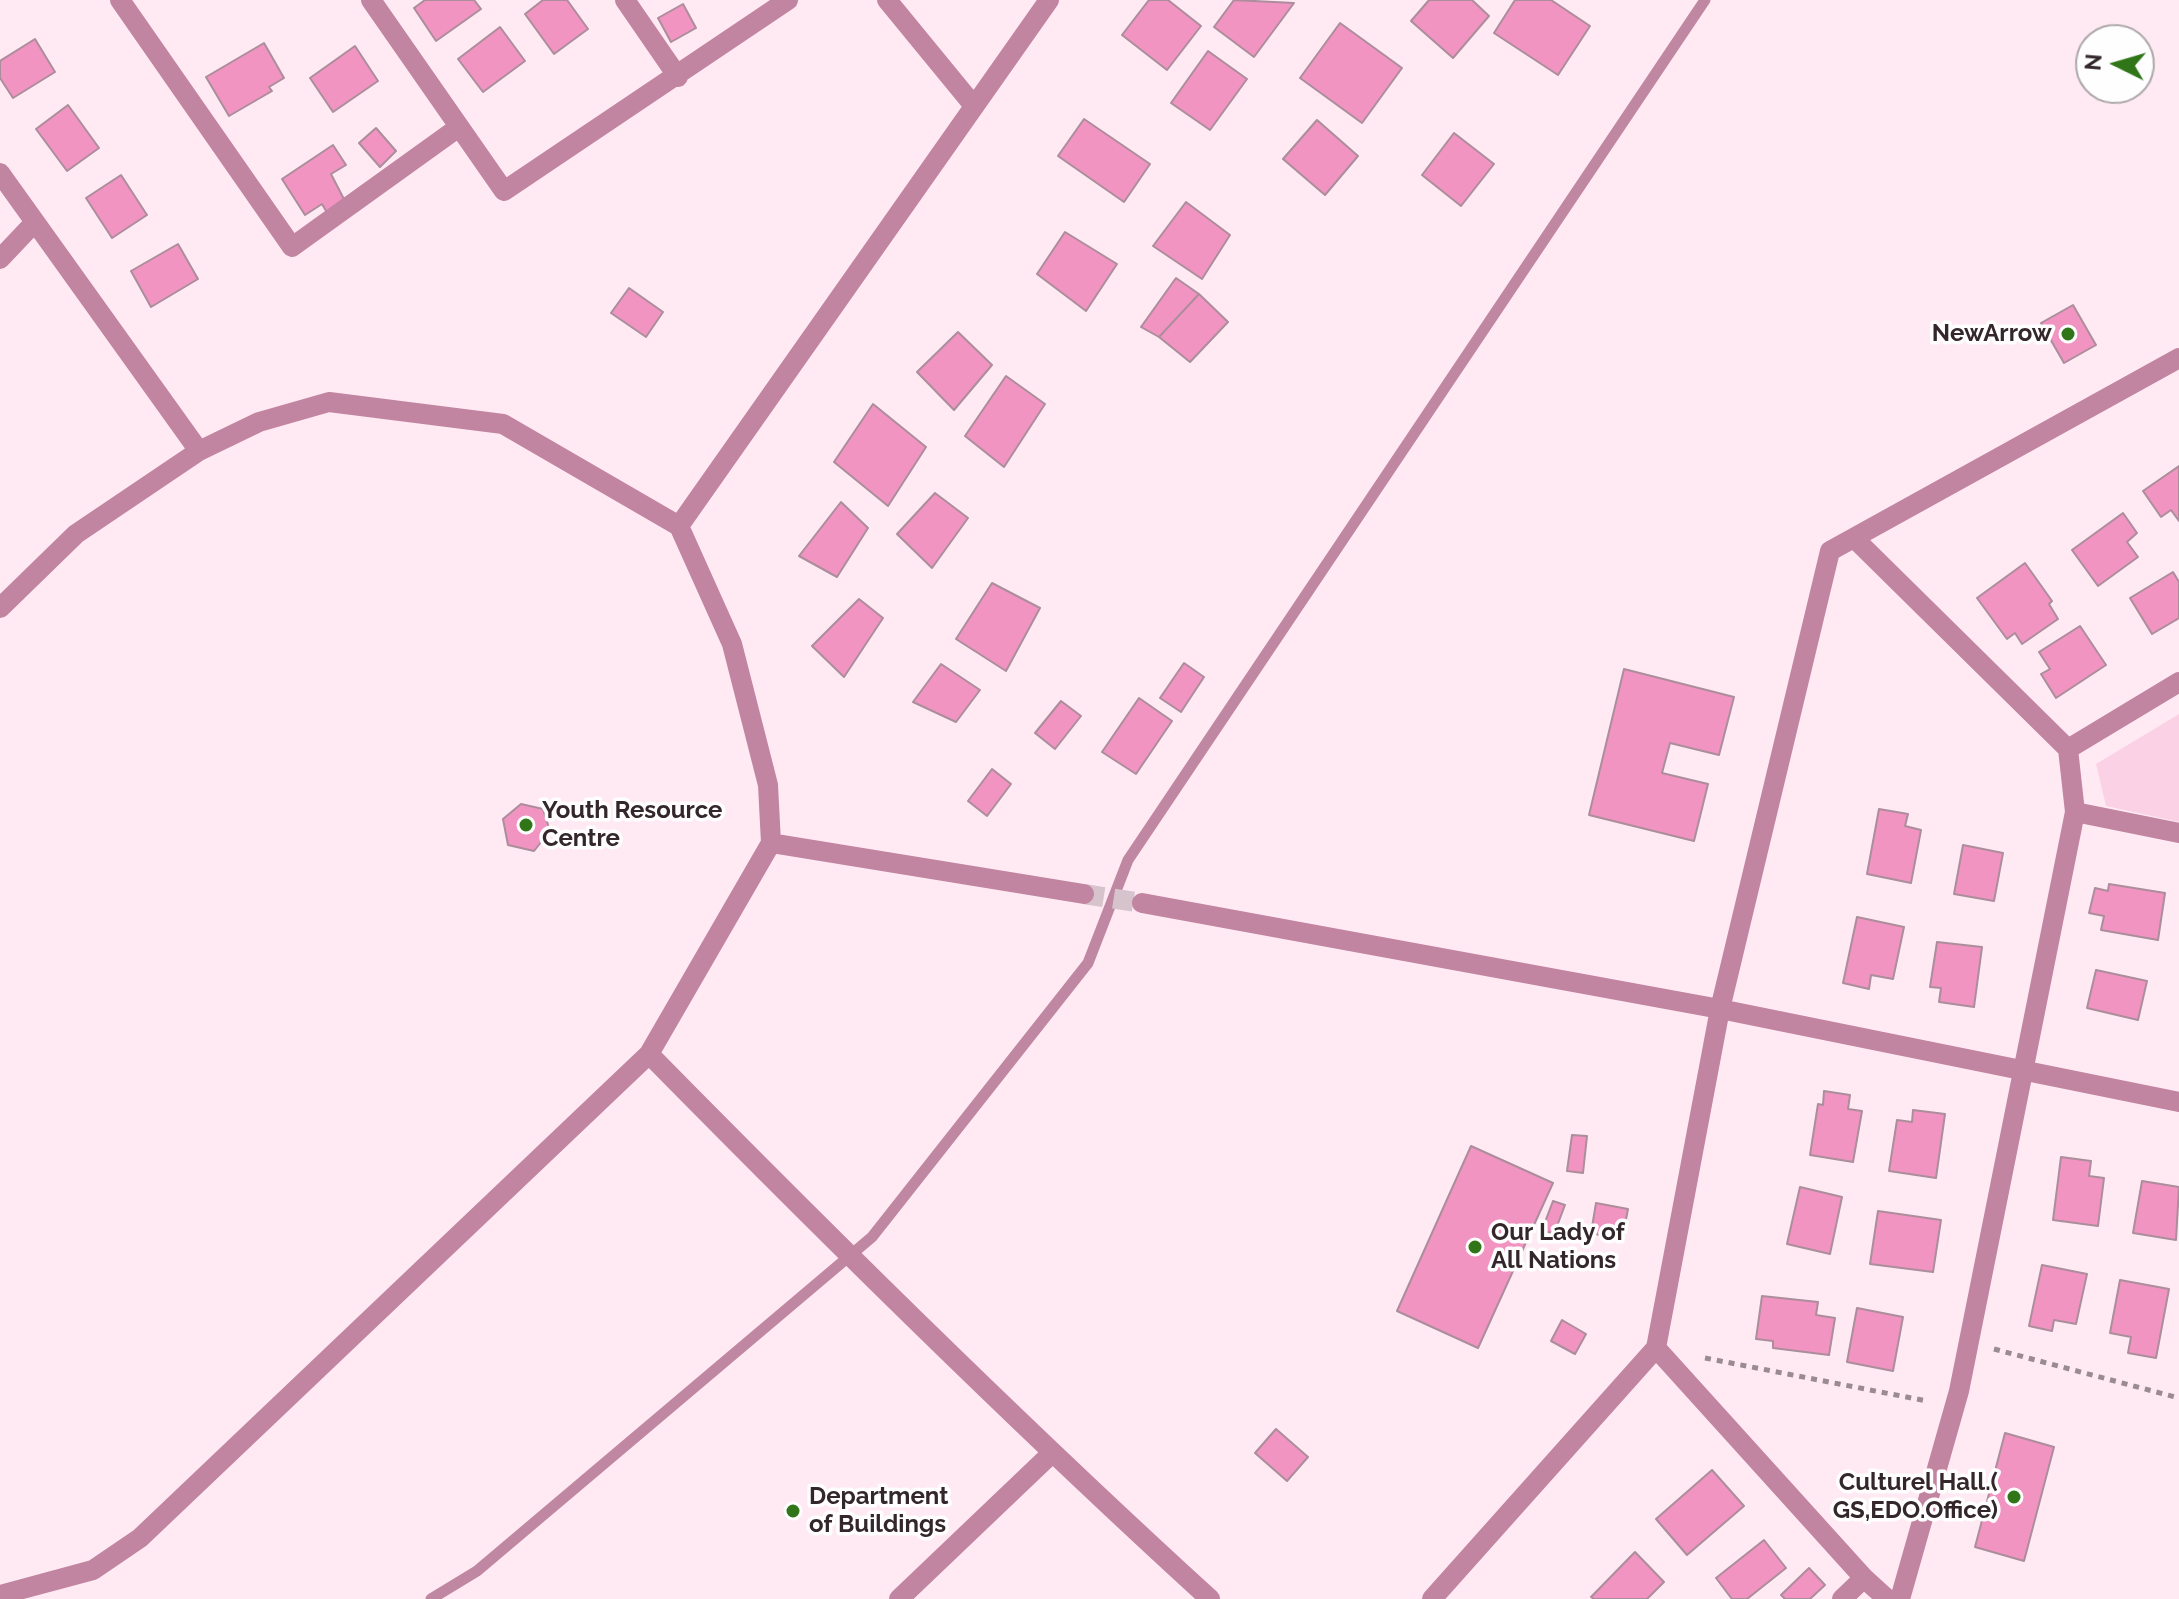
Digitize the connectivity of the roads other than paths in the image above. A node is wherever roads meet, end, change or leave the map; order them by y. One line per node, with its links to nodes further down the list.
1 (120, 0): 9 (street)
2 (371, 0): 9 (street)
3 (625, 0): 7 (street)
4 (788, 0): 7 (street)
5 (887, 0): 8 (street)
6 (1049, 0): 8 (street)
7 (678, 77): 9 (street)
8 (974, 106): 15 (street)
9 (459, 127)
10 (0, 173): 11 (street)
11 (35, 222): 12 (street); 14 (street)
12 (0, 259)
13 (2179, 358): 16 (street)
14 (199, 451): 15 (street); 17 (street)
15 (679, 526): 22 (street)
16 (1855, 539): 19 (street); 25 (street)
17 (0, 608)
18 (2179, 682): 19 (street)
19 (2068, 749): 20 (street)
20 (2075, 812): 21 (street); 27 (street)
21 (2179, 833)
22 (771, 843): 23 (street); 26 (street)
23 (1084, 894)
24 (1142, 903): 25 (street)
25 (1720, 1009): 27 (street); 29 (street)
26 (649, 1054): 30 (street); 32 (street)
27 (2021, 1070): 28 (street); 38 (street)
28 (2179, 1102)
29 (1656, 1348): 31 (street); 35 (street)
30 (1051, 1454): 33 (street); 34 (street)
31 (1864, 1578): 36 (street); 37 (street)
32 (0, 1595)
33 (899, 1599)
34 (1210, 1599)
35 (1432, 1599)
36 (1842, 1599)
37 (1887, 1599)
38 (1900, 1599)

